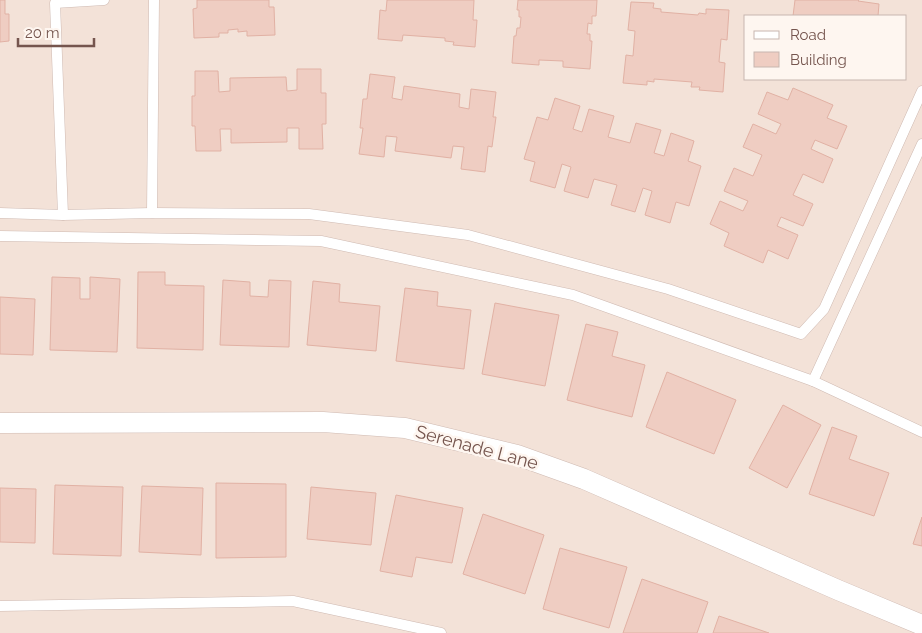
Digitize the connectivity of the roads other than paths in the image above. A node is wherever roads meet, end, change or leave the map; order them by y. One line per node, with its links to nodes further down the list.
1 (104, 0): 7 (lane)
2 (154, 0): 6 (lane)
3 (922, 91): 6 (lane)
4 (922, 144): 9 (lane)
5 (0, 213): 7 (lane)
6 (152, 213): 7 (lane)
7 (63, 215)
8 (0, 236): 9 (lane)
9 (814, 381): 11 (lane)
10 (0, 423): 13 (street, Serenade Lane)
11 (922, 432)
12 (0, 606): 14 (lane)
13 (922, 625)
14 (441, 633)

